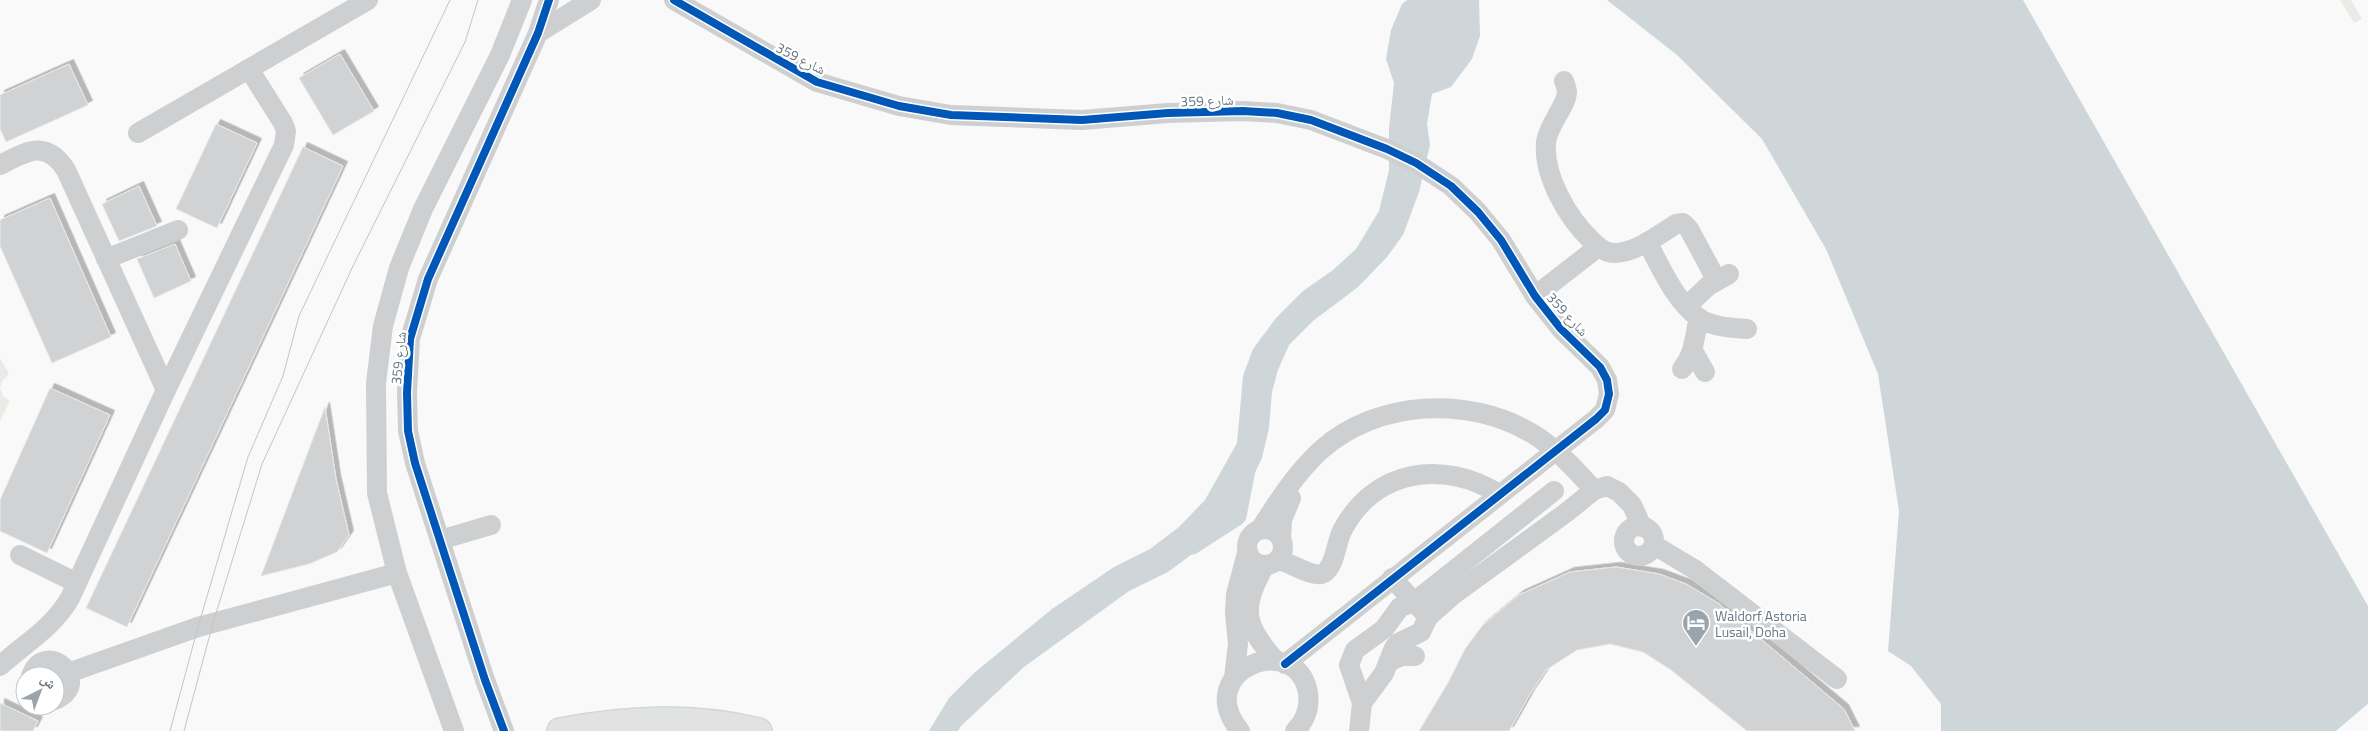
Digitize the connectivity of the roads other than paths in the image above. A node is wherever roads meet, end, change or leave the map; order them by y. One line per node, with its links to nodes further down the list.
1 (368, 0): 7 (street)
2 (522, 0): 34 (street, شارع 359)
3 (548, 0): 6 (street, شارع 359)
4 (591, 0): 6 (street)
5 (672, 1): 15 (street, شارع 359)
6 (538, 33): 29 (street, شارع 359)
7 (249, 69): 9 (street); 21 (street)
8 (1564, 81): 13 (street)
9 (138, 133)
10 (0, 165): 14 (street)
11 (178, 230): 14 (street)
12 (1647, 242): 13 (street); 16 (street); 16 (street)
13 (1598, 247): 15 (street)
14 (106, 259): 21 (street)
15 (1535, 296): 24 (street, شارع 359)
16 (1693, 312): 17 (street); 18 (street)
17 (1748, 329)
18 (1693, 352): 19 (street); 20 (street)
19 (1682, 369)
20 (1705, 372)
21 (166, 390): 36 (street)
22 (1554, 491): 38 (street)
23 (1589, 493): 26 (street); 27 (street, bridge); 28 (street, bridge); 39 (street)
24 (1499, 494): 33 (street); 35 (street)
25 (491, 525): 29 (street)
26 (1642, 526): 30 (street); 30 (street)
27 (1262, 528): 28 (street); 31 (street)
28 (1281, 539): 33 (street)
29 (440, 540): 55 (street, شارع 359)
30 (1654, 545): 49 (street)
31 (1247, 553): 33 (street); 48 (street)
32 (20, 555): 36 (street)
33 (1271, 562): 42 (street)
34 (397, 573): 47 (street); 54 (street, شارع 359)
35 (1392, 578): 37 (street); 38 (street)
36 (77, 583): 43 (street)
37 (1370, 596): 40 (street); 42 (street)
38 (1414, 602): 39 (street); 40 (street)
39 (1428, 617): 41 (street)
40 (1391, 619): 41 (street); 51 (street)
41 (1412, 647): 51 (street)
42 (1280, 662): 48 (street); 59 (street)
43 (0, 666)
44 (38, 666): 45 (street)
45 (62, 666)
46 (65, 670): 47 (street)
47 (68, 673): 50 (street)
48 (1234, 678): 53 (street)
49 (1837, 679)
50 (65, 692)
51 (1362, 702): 60 (street)
52 (674, 720): 56 (main road); 57 (main road); 58 (main road)
53 (1234, 728)
54 (454, 731)
55 (504, 731)
56 (560, 731)
57 (697, 731)
58 (759, 731)
59 (1296, 731)
60 (1359, 731)

